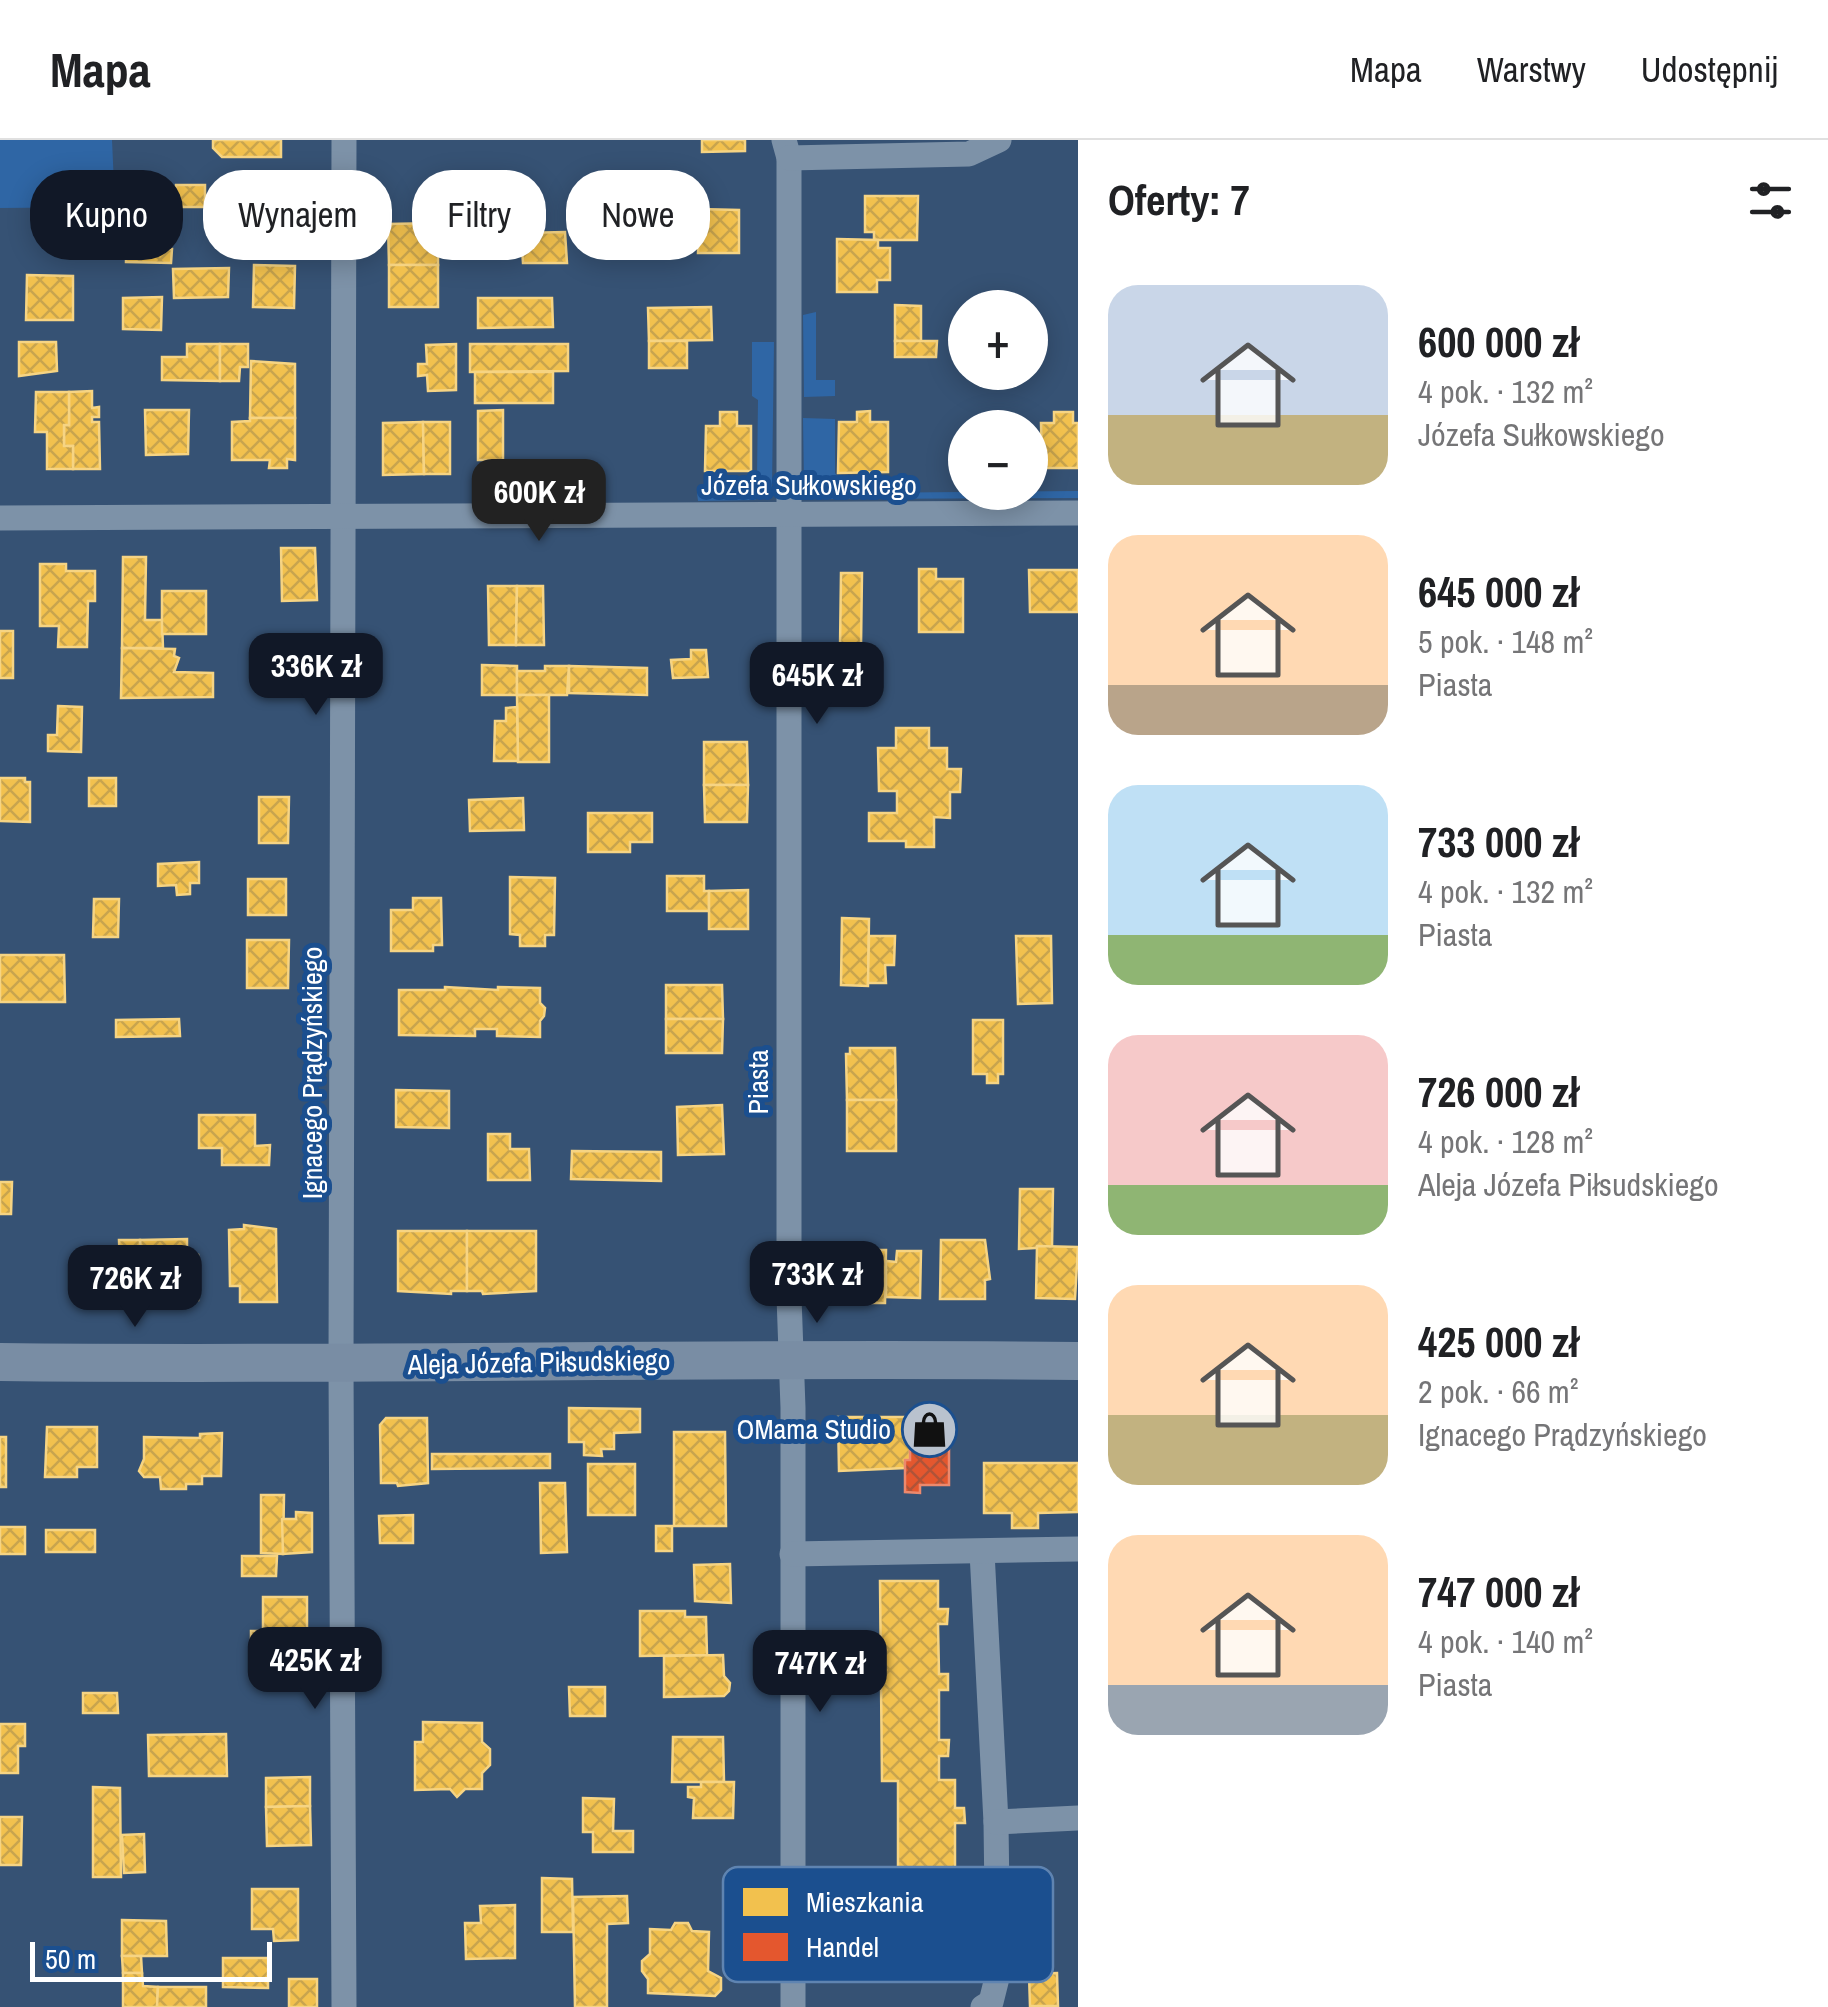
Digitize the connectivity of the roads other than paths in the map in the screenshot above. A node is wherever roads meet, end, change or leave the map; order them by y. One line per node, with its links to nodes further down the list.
1 (344, 140): 6 (street, Ignacego Prądzyńskiego)
2 (998, 140): 3 (street)
3 (786, 149): 5 (street, Piasta)
4 (1078, 513): 5 (street, Józefa Sułkowskiego)
5 (790, 515): 6 (street, Józefa Sułkowskiego); 8 (street, Piasta)
6 (345, 517): 7 (street, Józefa Sułkowskiego); 11 (street, Ignacego Prądzyńskiego)
7 (0, 518)
8 (792, 1358): 9 (street, Aleja Józefa Piłsudskiego); 11 (street, Aleja Józefa Piłsudskiego); 14 (street, Piasta)
9 (1078, 1361)
10 (0, 1362): 11 (street, Aleja Józefa Piłsudskiego)
11 (341, 1365): 21 (street, Ignacego Prądzyńskiego)
12 (1078, 1548): 13 (street)
13 (982, 1552): 14 (street); 16 (street)
14 (792, 1554): 17 (street, Piasta)
15 (1078, 1818): 16 (street)
16 (996, 1822): 18 (street)
17 (793, 1867)
18 (997, 1867)
19 (793, 1982): 22 (street, Piasta)
20 (996, 1982): 23 (street)
21 (344, 2007)
22 (793, 2007)
23 (983, 2007)

